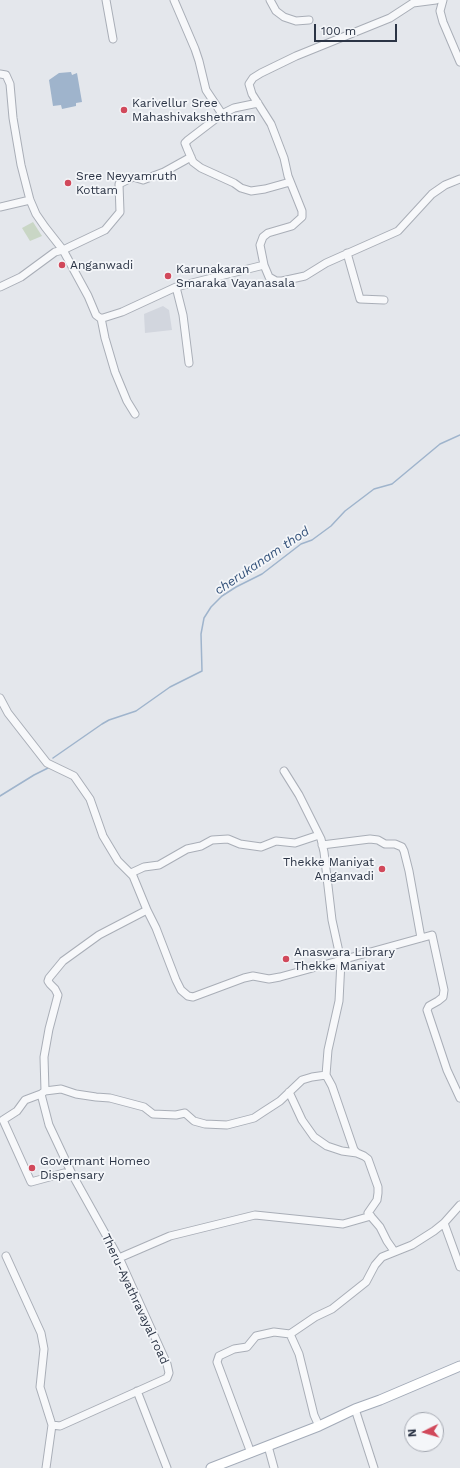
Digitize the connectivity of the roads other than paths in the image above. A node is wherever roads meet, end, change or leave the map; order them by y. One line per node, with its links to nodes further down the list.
1 (106, 0): 7 (street)
2 (174, 0): 11 (street)
3 (270, 0): 6 (street)
4 (436, 0): 10 (street)
5 (443, 0): 8 (street)
6 (309, 20)
7 (113, 39)
8 (460, 62)
9 (0, 74): 15 (street)
10 (258, 102): 11 (street); 14 (street)
11 (222, 114): 12 (street)
12 (191, 157): 14 (street); 17 (street)
13 (460, 180): 18 (street)
14 (290, 182): 19 (street)
15 (30, 200): 16 (street); 17 (street)
16 (0, 207)
17 (63, 250): 20 (street); 23 (street)
18 (347, 253): 19 (street); 22 (street)
19 (264, 265): 21 (street)
20 (0, 287)
21 (176, 287): 23 (street); 24 (street)
22 (384, 300)
23 (102, 318): 25 (street)
24 (189, 363)
25 (135, 414)
26 (0, 698): 30 (street)
27 (284, 771): 28 (street)
28 (318, 835): 29 (street); 30 (street)
29 (322, 845): 32 (street); 33 (street)
30 (131, 874): 31 (street)
31 (147, 910): 33 (street); 36 (street)
32 (422, 938): 33 (street); 37 (street)
33 (340, 961): 34 (street)
34 (326, 1075): 35 (street); 38 (street)
35 (289, 1092): 36 (street); 38 (street)
36 (43, 1093): 39 (street, Theru-Ayathravayal road); 39 (street)
37 (460, 1098)
38 (357, 1153): 41 (street)
39 (72, 1174): 45 (street, Theru-Ayathravayal road)
40 (460, 1205): 42 (street)
41 (371, 1216): 43 (street); 45 (street)
42 (444, 1223): 43 (street); 46 (street)
43 (394, 1251): 47 (street)
44 (6, 1256): 51 (street)
45 (118, 1258): 49 (street, Theru-Ayathravayal road)
46 (460, 1267)
47 (290, 1334): 52 (street); 54 (street)
48 (460, 1366): 50 (main road)
49 (137, 1391): 51 (street); 56 (street)
50 (355, 1409): 52 (main road); 59 (street)
51 (52, 1425): 55 (street)
52 (319, 1426): 53 (main road)
53 (268, 1446): 54 (main road); 58 (street)
54 (250, 1453): 57 (main road)
55 (46, 1468)
56 (167, 1468)
57 (211, 1468)
58 (274, 1468)
59 (374, 1468)

